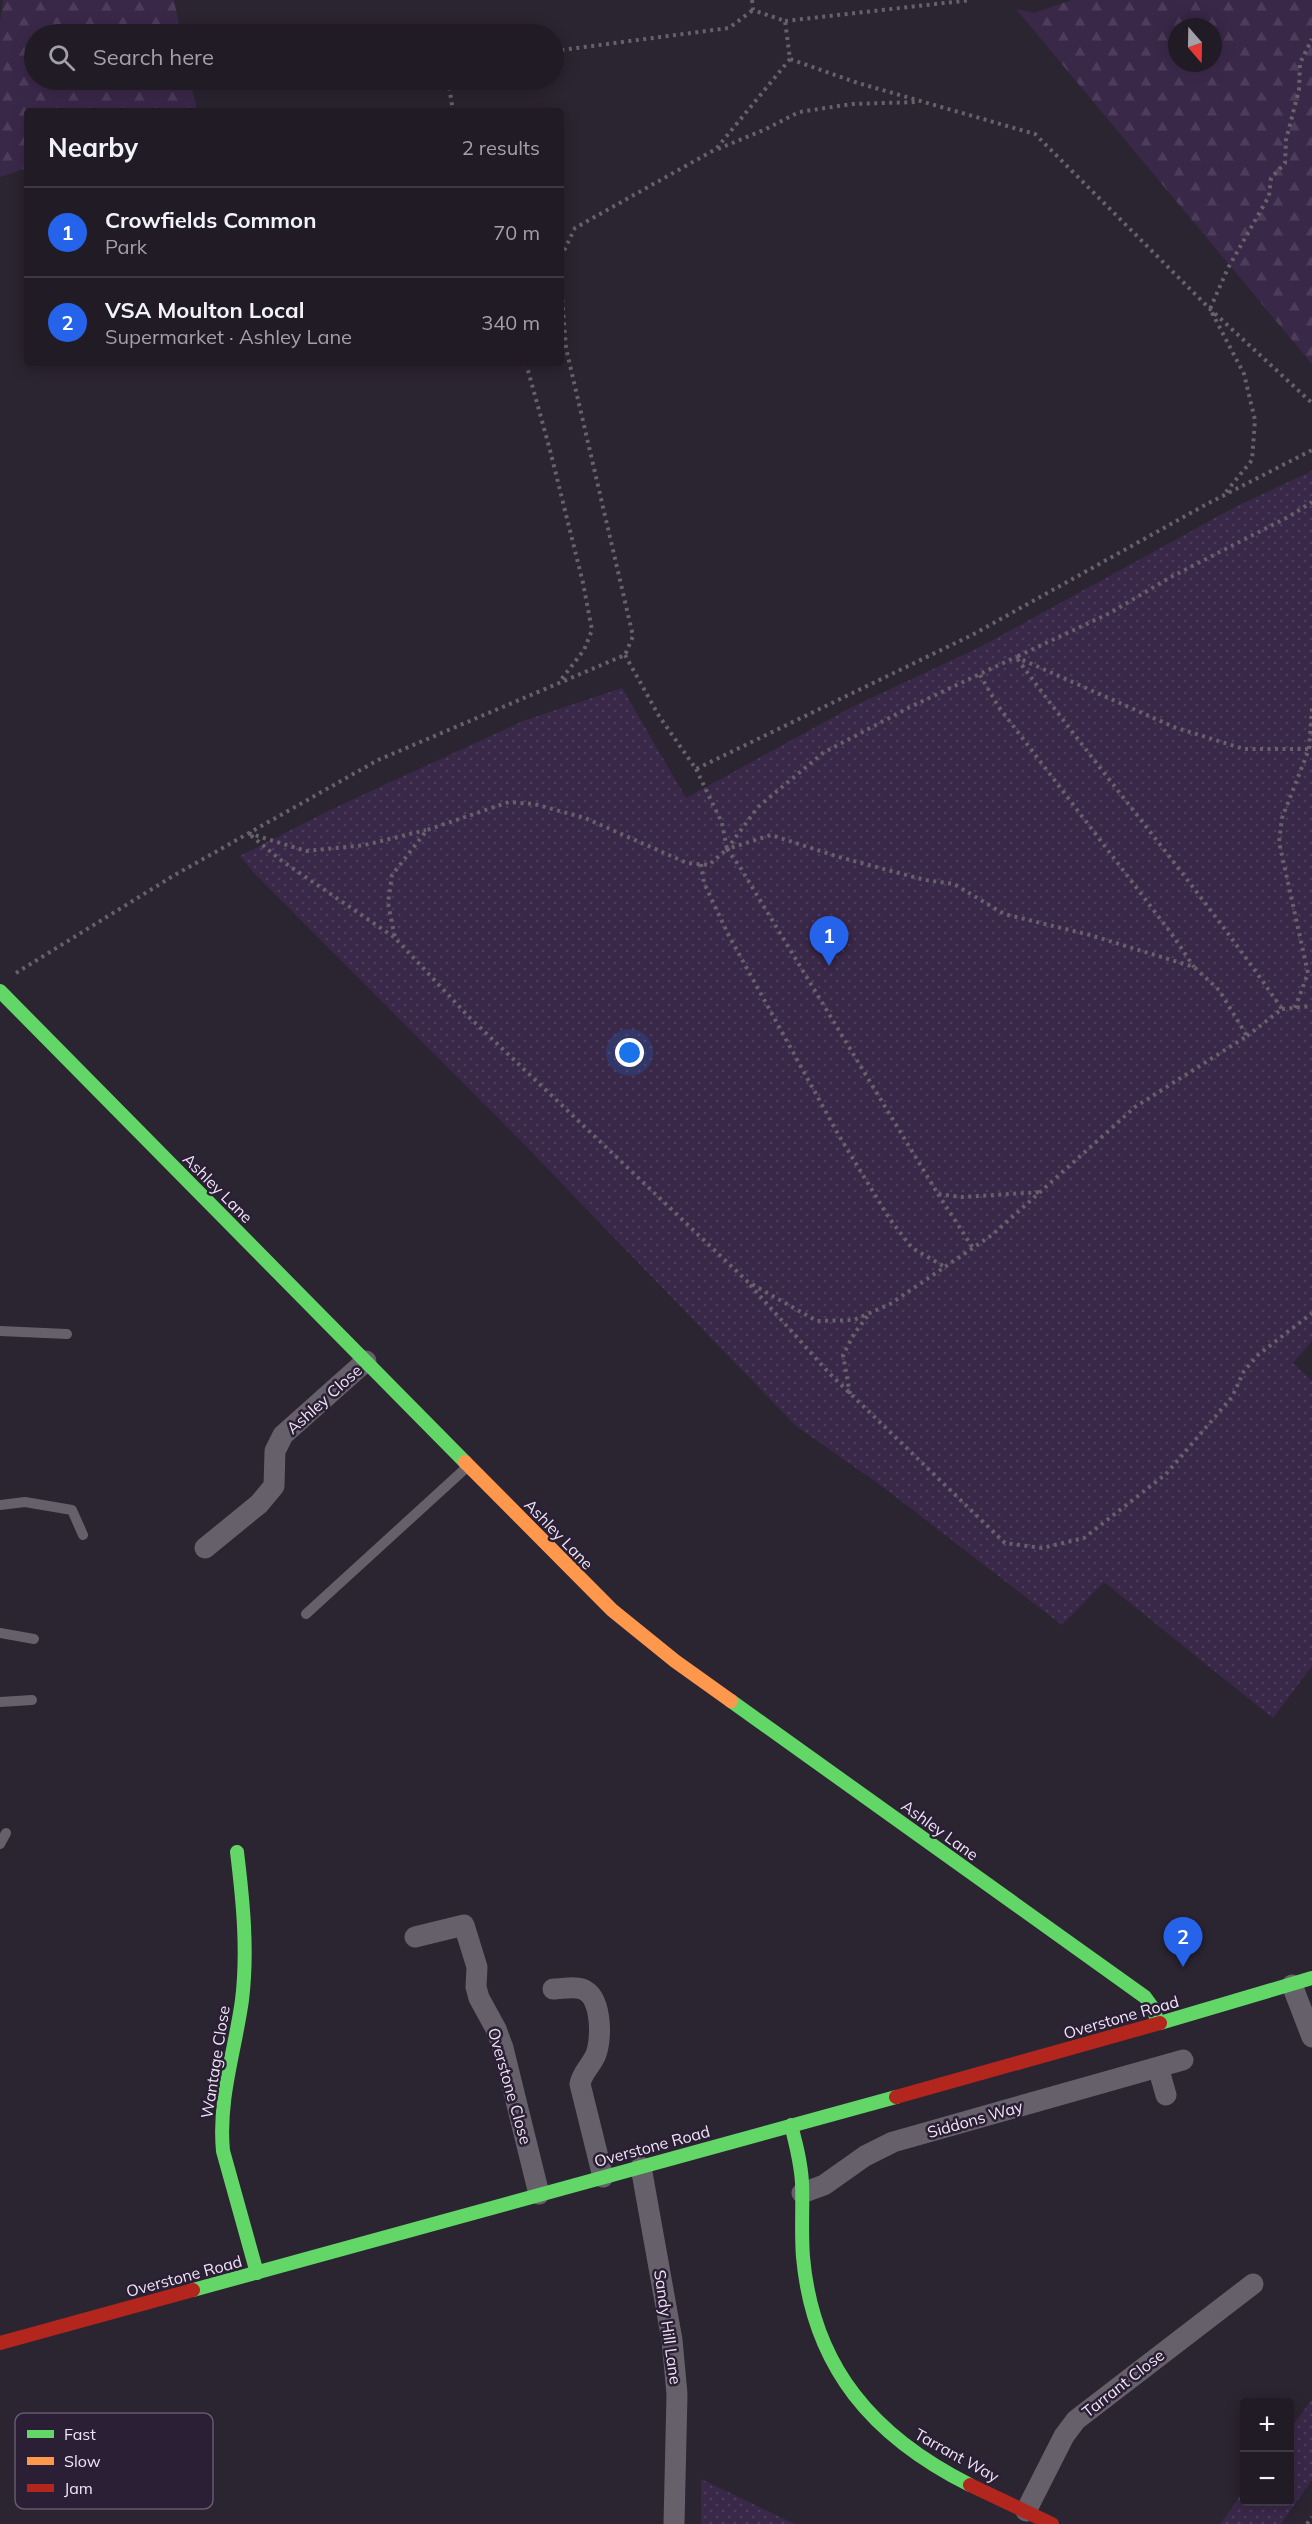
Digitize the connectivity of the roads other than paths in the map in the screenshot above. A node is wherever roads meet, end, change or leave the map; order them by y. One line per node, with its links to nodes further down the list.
1 (0, 991): 4 (street, Ashley Lane)
2 (0, 1331): 3 (lane)
3 (67, 1334)
4 (366, 1361): 5 (street, Ashley Lane); 8 (street, Ashley Close)
5 (469, 1465): 9 (lane); 21 (street, Ashley Lane)
6 (0, 1505): 7 (lane)
7 (82, 1535)
8 (205, 1548)
9 (306, 1614)
10 (0, 1633): 11 (lane)
11 (34, 1639)
12 (32, 1700): 13 (lane)
13 (0, 1702)
14 (6, 1833): 15 (lane)
15 (0, 1844)
16 (237, 1851): 31 (street, Wantage Close)
17 (415, 1937): 30 (street, Overstone Close)
18 (1312, 1978): 19 (street, Overstone Road)
19 (1292, 1985): 21 (street, Overstone Road); 22 (street)
20 (553, 1989): 28 (street)
21 (1158, 2023): 26 (street, Overstone Road)
22 (1312, 2037)
23 (1183, 2060): 24 (street, Siddons Way)
24 (1158, 2067): 25 (street); 29 (street, Siddons Way)
25 (1166, 2095)
26 (791, 2125): 27 (street, Overstone Road); 29 (street, Tarrant Way)
27 (641, 2167): 28 (street, Overstone Road); 35 (street, Sandy Hill Lane)
28 (603, 2177): 30 (street, Overstone Road)
29 (802, 2193): 34 (street, Tarrant Way)
30 (539, 2194): 31 (street, Overstone Road)
31 (257, 2272): 33 (street, Overstone Road)
32 (1253, 2284): 34 (street, Tarrant Close)
33 (0, 2343)
34 (1026, 2511): 36 (street, Tarrant Way)
35 (674, 2524)
36 (1052, 2524)

